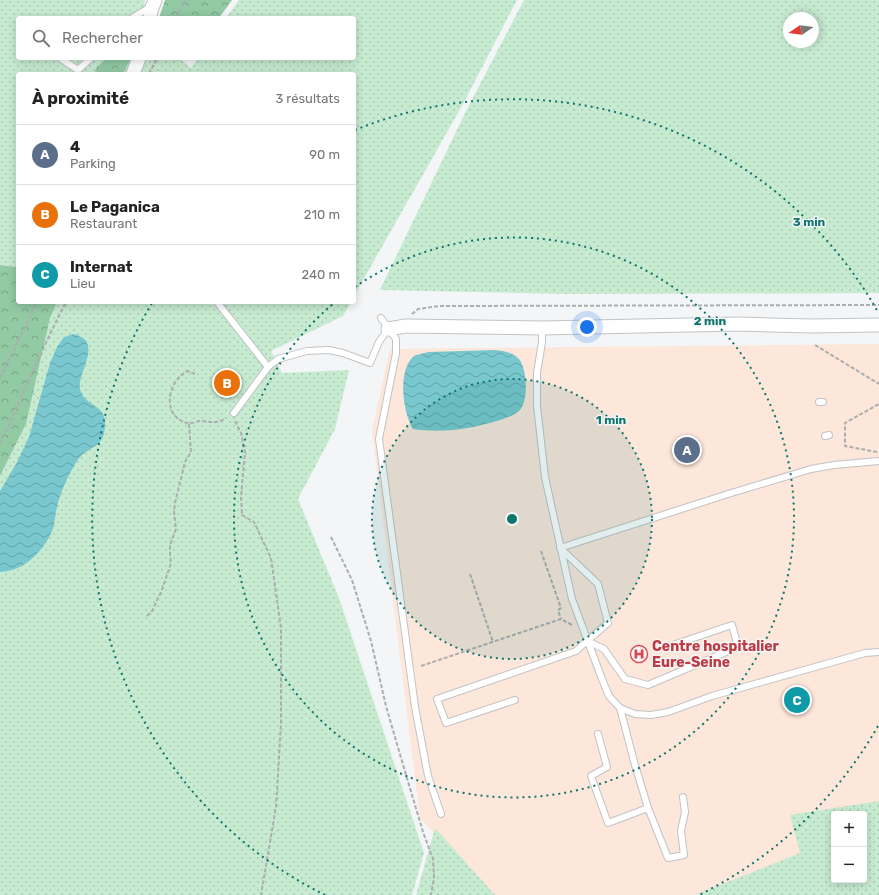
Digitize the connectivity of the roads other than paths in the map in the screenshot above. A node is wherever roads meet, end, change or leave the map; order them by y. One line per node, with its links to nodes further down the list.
1 (153, 8): 2 (lane)
2 (136, 16)
3 (63, 60): 6 (lane)
4 (89, 60): 6 (lane)
5 (138, 60): 7 (street)
6 (78, 72)
7 (134, 72)
8 (219, 304): 12 (lane)
9 (384, 323): 11 (street); 12 (lane); 24 (lane)
10 (879, 325): 11 (street)
11 (542, 328): 15 (lane)
12 (268, 367): 13 (lane)
13 (234, 413)
14 (879, 461): 15 (lane)
15 (560, 548): 16 (lane); 16 (lane)
16 (587, 641): 17 (lane); 19 (lane); 20 (lane)
17 (667, 647)
18 (879, 652): 20 (lane)
19 (515, 700)
20 (620, 708): 23 (lane)
21 (598, 734): 23 (lane)
22 (683, 797): 23 (lane)
23 (648, 808)
24 (440, 814)

